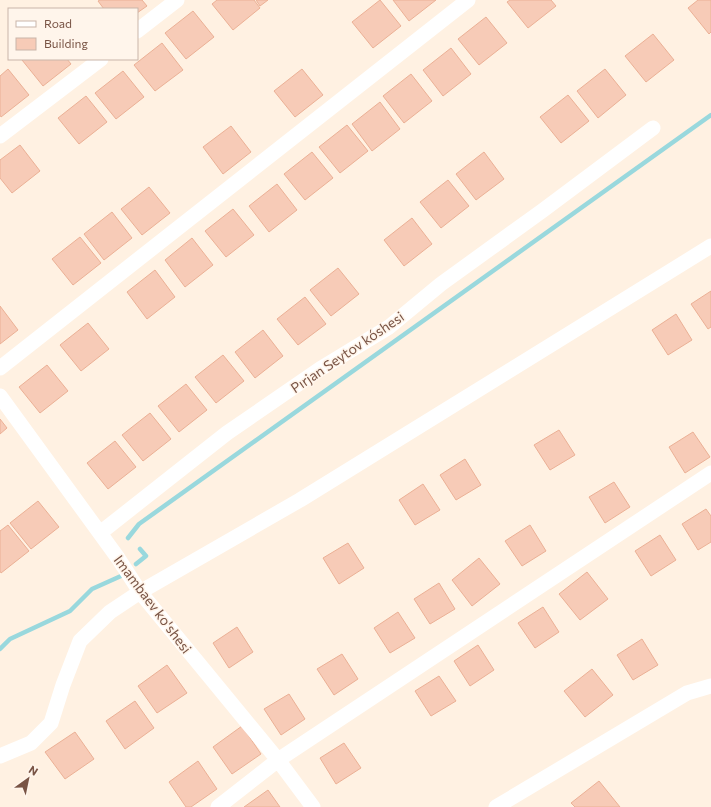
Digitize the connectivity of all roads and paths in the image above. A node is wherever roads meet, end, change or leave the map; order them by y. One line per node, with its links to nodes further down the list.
1 (178, 0): 3 (street)
2 (468, 0): 8 (street)
3 (138, 30)
4 (100, 60): 6 (street)
5 (653, 128): 11 (street, Pırjan Seytov kóshesi)
6 (0, 136)
7 (711, 246): 12 (street)
8 (0, 368)
9 (0, 396): 11 (street, Imambaev ko'shesi)
10 (711, 473): 15 (street)
11 (100, 533): 12 (street, Imambaev ko'shesi)
12 (140, 592): 14 (street); 15 (street, Imambaev ko'shesi)
13 (711, 686): 18 (street)
14 (0, 756)
15 (278, 760): 16 (street); 17 (street, Imambaev ko'shesi)
16 (218, 807)
17 (313, 807)
18 (496, 807)

